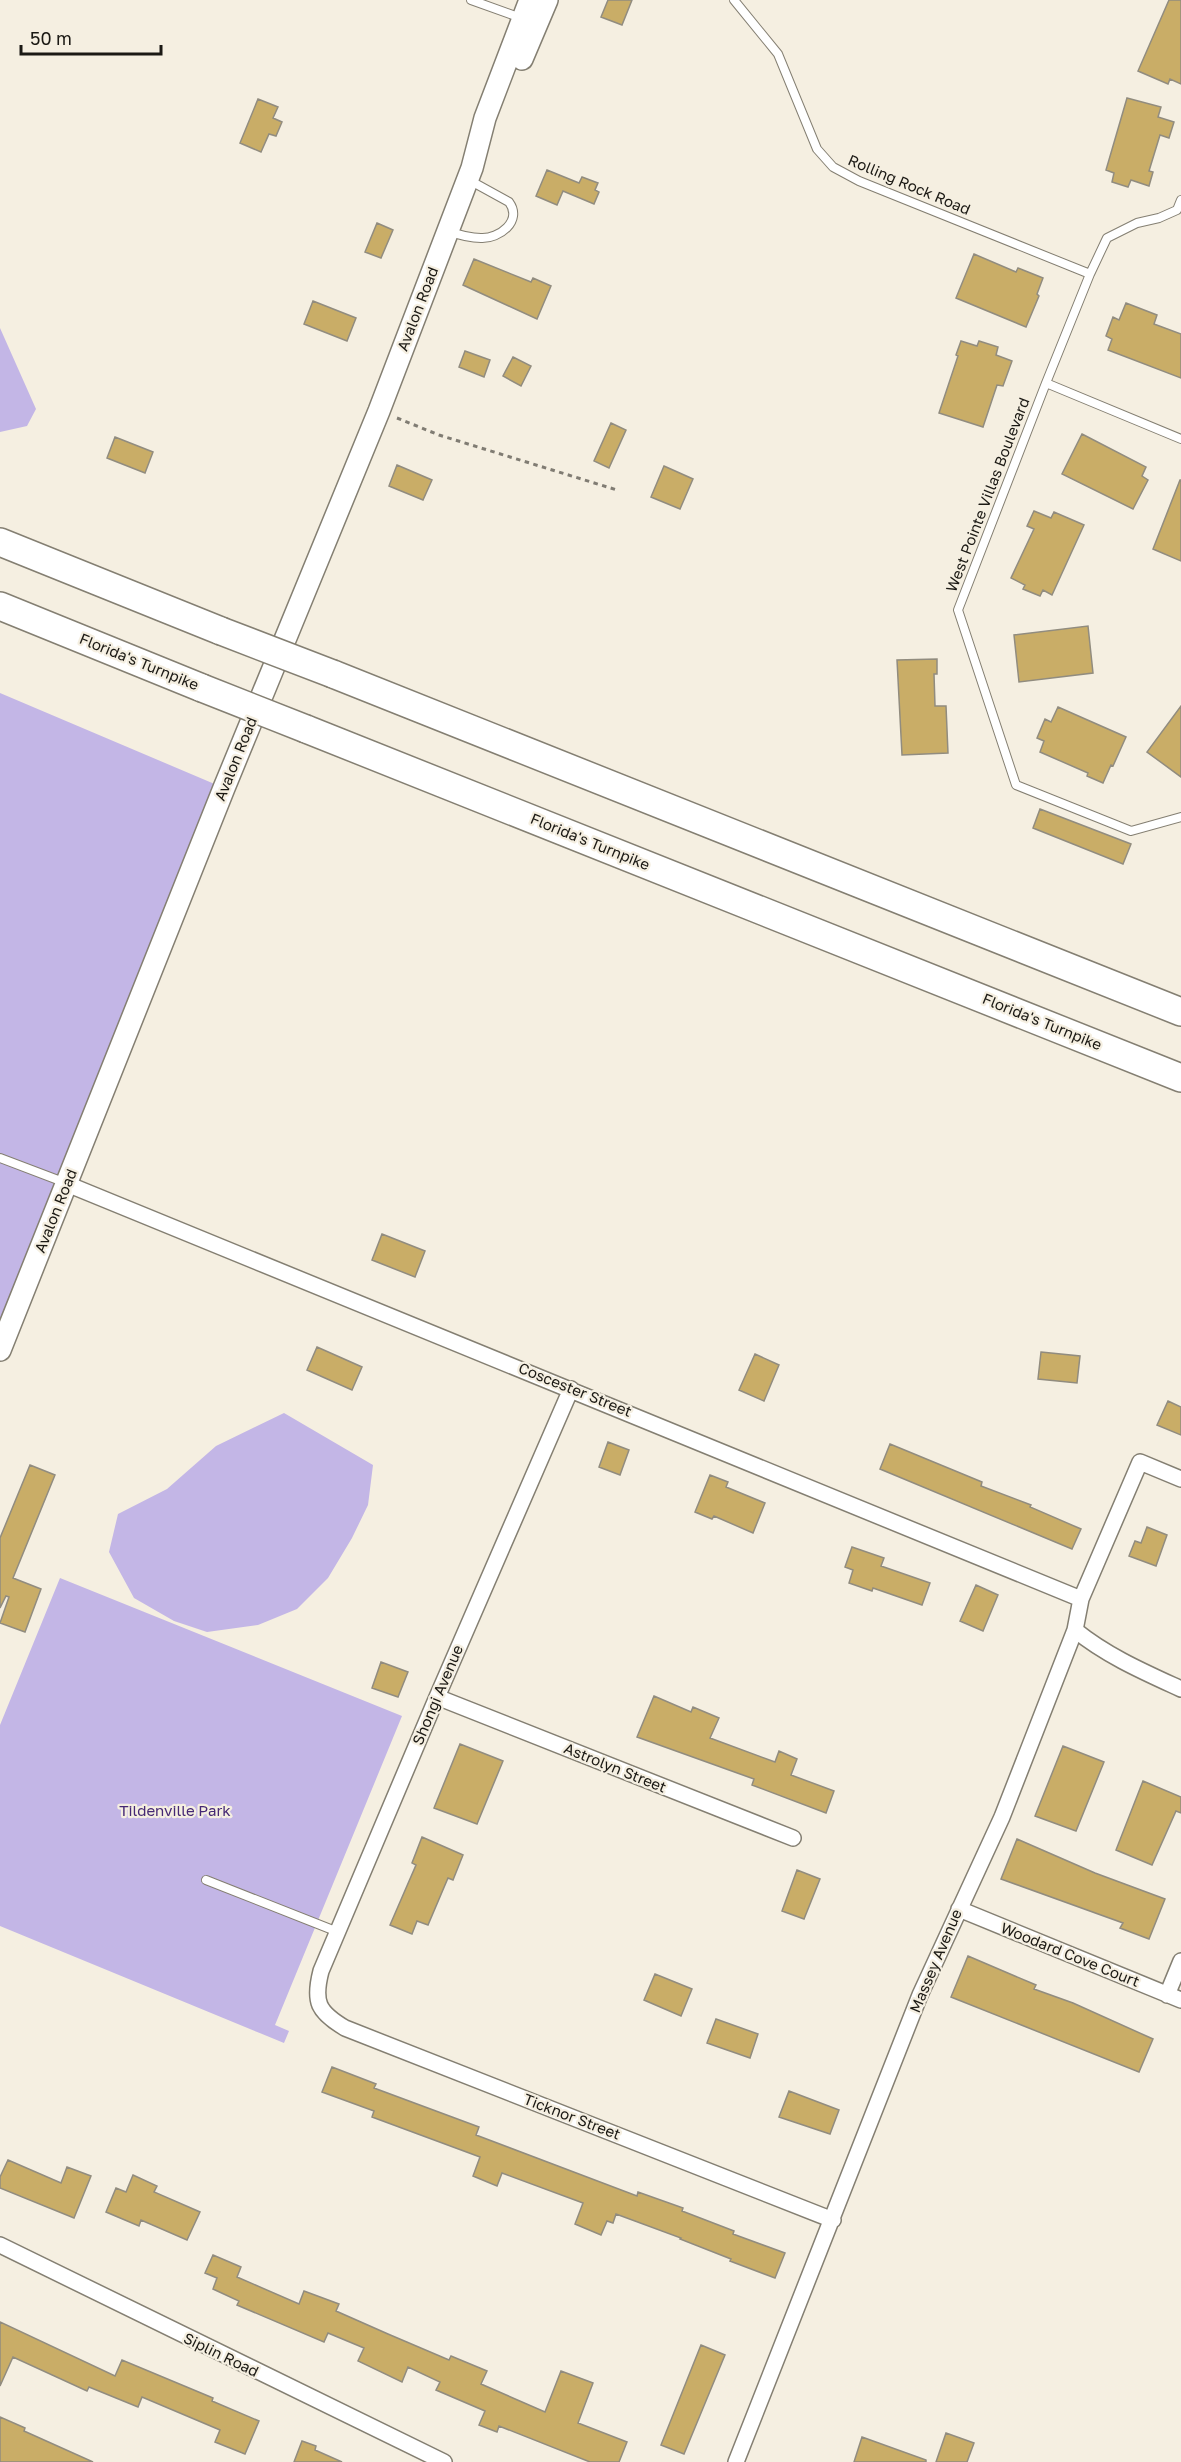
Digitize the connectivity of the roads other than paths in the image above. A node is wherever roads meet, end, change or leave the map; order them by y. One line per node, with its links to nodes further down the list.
1 (471, 0): 4 (lane)
2 (547, 0): 5 (main road, Avalon Road)
3 (734, 0): 8 (lane, Rolling Rock Road)
4 (526, 10): 5 (main road, Avalon Road)
5 (469, 174): 7 (main road, Avalon Road); 7 (lane)
6 (1181, 200): 8 (lane, West Pointe Villas Boulevard)
7 (448, 231): 17 (main road, Avalon Road)
8 (1090, 274): 9 (lane, West Pointe Villas Boulevard)
9 (1046, 383): 10 (lane); 13 (lane, West Pointe Villas Boulevard)
10 (1181, 439)
11 (0, 542): 14 (highway, bridge)
12 (0, 606): 15 (highway, Florida's Turnpike, bridge)
13 (1181, 817)
14 (1181, 1012)
15 (1181, 1077)
16 (0, 1158): 17 (lane)
17 (67, 1184): 18 (main road, Avalon Road); 19 (street, Coscester Street)
18 (0, 1350)
19 (572, 1389): 21 (street, Coscester Street); 24 (street, Shongi Avenue)
20 (1181, 1479): 21 (street, Massey Avenue)
21 (1081, 1599): 22 (street, Massey Avenue)
22 (1075, 1630): 23 (street); 27 (street, Massey Avenue)
23 (1181, 1689)
24 (437, 1697): 25 (street, Astrolyn Street); 28 (street, Shongi Avenue)
25 (793, 1838)
26 (206, 1880): 28 (lane)
27 (959, 1909): 30 (street, Woodard Cove Court); 32 (street, Massey Avenue)
28 (338, 1932): 31 (street, Shongi Avenue)
29 (1181, 1961): 30 (street)
30 (1174, 1998)
31 (318, 2005): 32 (street, Ticknor Street)
32 (833, 2220): 35 (street, Massey Avenue)
33 (0, 2245): 34 (street, Siplin Road)
34 (444, 2462)
35 (736, 2462)

